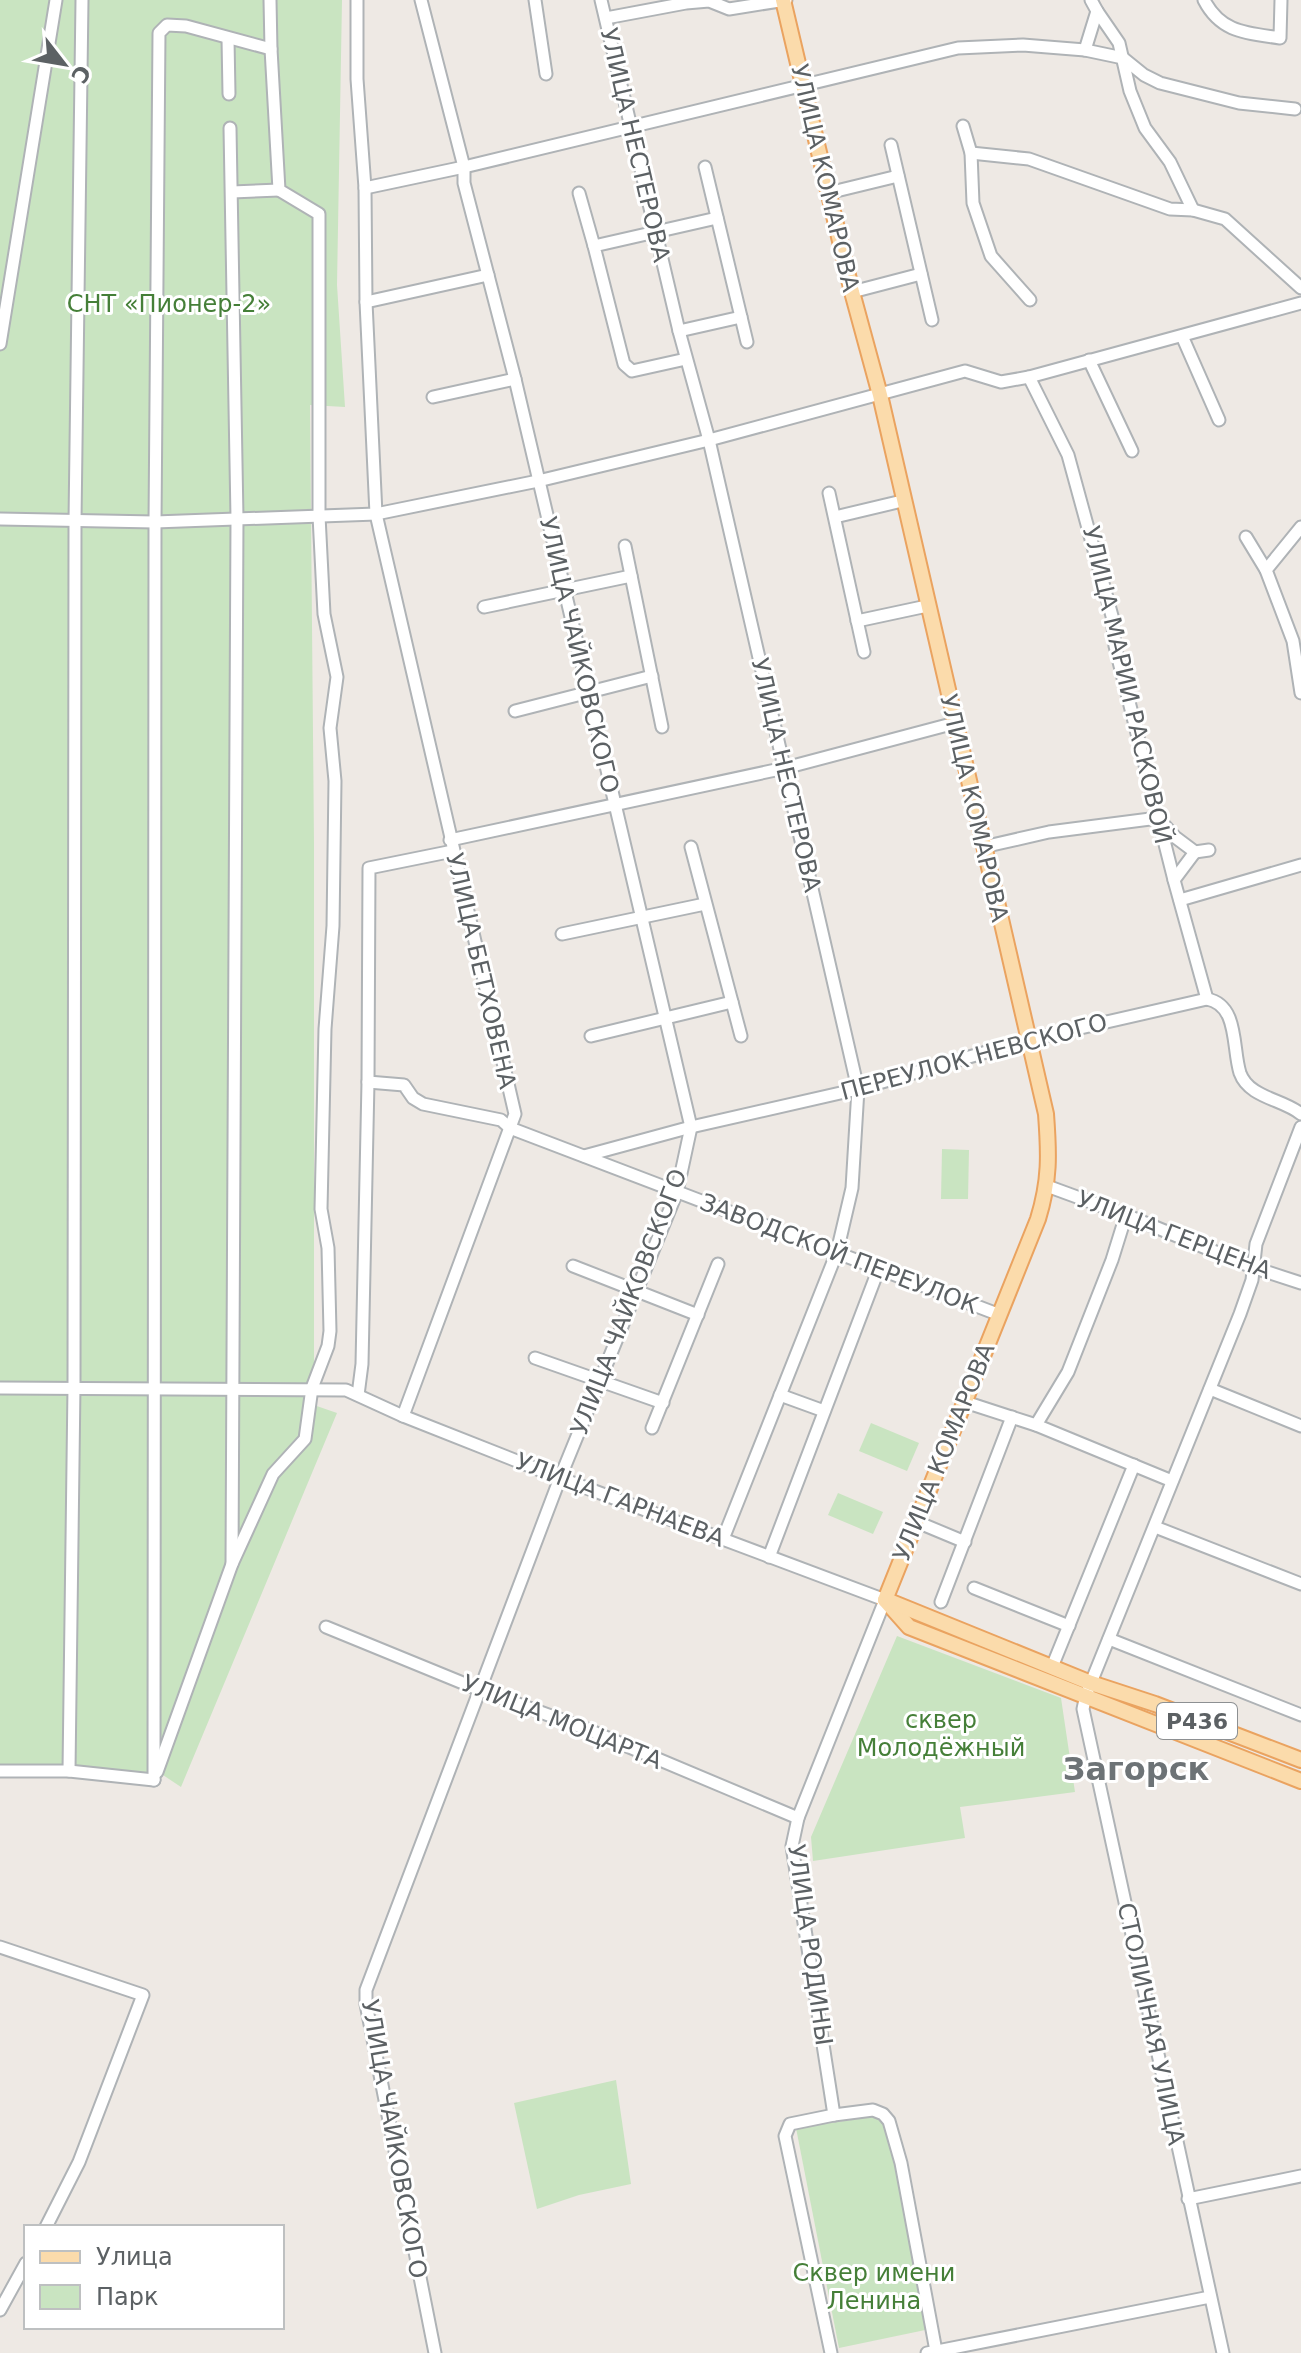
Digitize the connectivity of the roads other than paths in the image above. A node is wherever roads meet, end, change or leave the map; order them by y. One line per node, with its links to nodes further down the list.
1 (56, 0): 50 (street)
2 (82, 0): 68 (street)
3 (270, 0): 14 (street)
4 (357, 0): 29 (street, УЛИЦА БЕТХОВЕНА)
5 (421, 0): 26 (street, УЛИЦА ЧАЙКОВСКОГО)
6 (535, 0): 17 (street)
7 (601, 0): 12 (street, УЛИЦА НЕСТЕРОВА)
8 (784, 0): 12 (street); 18 (main road, УЛИЦА КОМАРОВА)
9 (1204, 0): 10 (street)
10 (1281, 0)
11 (1094, 6): 15 (street); 16 (street)
12 (606, 18): 22 (street, УЛИЦА НЕСТЕРОВА)
13 (228, 39): 14 (street); 19 (street); 69 (street)
14 (271, 49): 30 (street)
15 (1085, 50): 16 (street); 18 (street)
16 (1123, 58): 20 (street); 34 (street)
17 (546, 74)
18 (803, 86): 22 (street); 33 (main road, УЛИЦА КОМАРОВА)
19 (229, 94)
20 (1295, 109)
21 (963, 126): 25 (street)
22 (631, 127): 26 (street); 36 (street, УЛИЦА НЕСТЕРОВА)
23 (230, 128): 31 (street)
24 (891, 145): 28 (street)
25 (971, 153): 34 (street); 42 (street)
26 (464, 167): 29 (street); 39 (street, УЛИЦА ЧАЙКОВСКОГО)
27 (705, 167): 35 (street)
28 (898, 176): 33 (street); 38 (street)
29 (365, 188): 43 (street, УЛИЦА БЕТХОВЕНА)
30 (279, 190): 31 (street); 64 (street)
31 (232, 192): 66 (street)
32 (579, 193): 37 (street)
33 (828, 193): 41 (main road, УЛИЦА КОМАРОВА)
34 (1193, 210): 40 (street)
35 (717, 218): 36 (street); 45 (street)
36 (656, 233): 37 (street); 47 (street, УЛИЦА НЕСТЕРОВА)
37 (594, 246): 51 (street)
38 (921, 274): 41 (street); 46 (street)
39 (488, 275): 43 (street); 54 (street, УЛИЦА ЧАЙКОВСКОГО)
40 (1301, 288)
41 (852, 292): 55 (main road, УЛИЦА КОМАРОВА)
42 (1030, 300)
43 (366, 302): 63 (street, УЛИЦА БЕТХОВЕНА)
44 (1301, 303): 48 (street)
45 (741, 317): 47 (street); 49 (street)
46 (932, 320)
47 (679, 331): 51 (street, УЛИЦА НЕСТЕРОВА)
48 (1182, 336): 52 (street); 57 (street)
49 (747, 342)
50 (0, 344)
51 (686, 359): 58 (street, УЛИЦА НЕСТЕРОВА)
52 (1089, 360): 53 (street); 59 (street)
53 (1029, 377): 55 (street); 89 (street, УЛИЦА МАРИИ РАСКОВОЙ)
54 (515, 379): 56 (street); 60 (street, УЛИЦА ЧАЙКОВСКОГО)
55 (880, 395): 58 (street); 62 (main road, УЛИЦА КОМАРОВА)
56 (433, 397)
57 (1219, 420)
58 (709, 440): 60 (street); 87 (street, УЛИЦА НЕСТЕРОВА)
59 (1132, 451)
60 (538, 481): 63 (street); 75 (street, УЛИЦА ЧАЙКОВСКОГО)
61 (829, 493): 65 (street)
62 (902, 501): 65 (street); 76 (main road, УЛИЦА КОМАРОВА)
63 (376, 514): 64 (street); 90 (street, УЛИЦА БЕТХОВЕНА)
64 (319, 516): 66 (street); 132 (street)
65 (835, 517): 78 (street)
66 (237, 518): 69 (street); 131 (street)
67 (0, 519): 68 (street)
68 (75, 521): 69 (street); 128 (street)
69 (155, 522): 130 (street)
70 (1301, 527): 73 (street)
71 (1246, 537): 73 (street)
72 (625, 546): 74 (street)
73 (1266, 570): 79 (street)
74 (631, 576): 75 (street); 81 (street)
75 (564, 590): 77 (street); 82 (street, УЛИЦА ЧАЙКОВСКОГО)
76 (927, 606): 78 (street); 85 (main road, УЛИЦА КОМАРОВА)
77 (484, 607)
78 (857, 621): 80 (street)
79 (1297, 640): 83 (street)
80 (864, 652)
81 (652, 676): 82 (street); 86 (street)
82 (588, 693): 84 (street); 88 (street, УЛИЦА ЧАЙКОВСКОГО)
83 (1301, 693)
84 (515, 711)
85 (955, 723): 87 (street); 92 (main road, УЛИЦА КОМАРОВА)
86 (662, 727)
87 (785, 768): 88 (street); 108 (street, УЛИЦА НЕСТЕРОВА)
88 (615, 805): 90 (street); 99 (street, УЛИЦА ЧАЙКОВСКОГО)
89 (1158, 818): 92 (street); 94 (street); 96 (street, УЛИЦА МАРИИ РАСКОВОЙ)
90 (452, 845): 107 (street); 112 (street, УЛИЦА БЕТХОВЕНА)
91 (691, 847): 98 (street)
92 (983, 847): 106 (main road, УЛИЦА КОМАРОВА)
93 (1209, 850): 94 (street)
94 (1195, 852): 96 (street)
95 (1301, 865): 97 (street)
96 (1174, 880): 97 (street, УЛИЦА МАРИИ РАСКОВОЙ)
97 (1180, 900): 101 (street, УЛИЦА МАРИИ РАСКОВОЙ)
98 (705, 904): 99 (street); 102 (street)
99 (641, 917): 100 (street); 103 (street, УЛИЦА ЧАЙКОВСКОГО)
100 (562, 934)
101 (1207, 999): 106 (street, ПЕРЕУЛОК НЕВСКОГО); 109 (street)
102 (732, 1002): 103 (street); 105 (street)
103 (665, 1017): 104 (street); 110 (street, УЛИЦА ЧАЙКОВСКОГО)
104 (591, 1036)
105 (741, 1036)
106 (1028, 1040): 108 (street, ПЕРЕУЛОК НЕВСКОГО); 114 (main road, УЛИЦА КОМАРОВА)
107 (368, 1082): 112 (street, ЗАВОДСКОЙ ПЕРЕУЛОК); 134 (street)
108 (858, 1089): 110 (street, ПЕРЕУЛОК НЕВСКОГО); 117 (street, УЛИЦА НЕСТЕРОВА)
109 (1301, 1114)
110 (691, 1127): 113 (street, ПЕРЕУЛОК НЕВСКОГО); 115 (street, УЛИЦА ЧАЙКОВСКОГО)
111 (1301, 1127): 120 (street)
112 (510, 1128): 113 (street, ЗАВОДСКОЙ ПЕРЕУЛОК); 139 (street, УЛИЦА БЕТХОВЕНА)
113 (584, 1156): 115 (street, ЗАВОДСКОЙ ПЕРЕУЛОК)
114 (1047, 1186): 116 (street, УЛИЦА ГЕРЦЕНА); 125 (main road, УЛИЦА КОМАРОВА)
115 (677, 1192): 117 (street, ЗАВОДСКОЙ ПЕРЕУЛОК); 123 (street, УЛИЦА ЧАЙКОВСКОГО)
116 (1126, 1215): 120 (street, УЛИЦА ГЕРЦЕНА); 141 (street)
117 (837, 1252): 121 (street, ЗАВОДСКОЙ ПЕРЕУЛОК); 135 (street, УЛИЦА НЕСТЕРОВА)
118 (718, 1264): 124 (street)
119 (573, 1266): 123 (street)
120 (1252, 1267): 122 (street, УЛИЦА ГЕРЦЕНА); 133 (street)
121 (879, 1268): 125 (street, ЗАВОДСКОЙ ПЕРЕУЛОК); 138 (street)
122 (1301, 1283)
123 (636, 1291): 124 (street); 127 (street, УЛИЦА ЧАЙКОВСКОГО)
124 (698, 1315): 137 (street)
125 (1000, 1315): 136 (main road, УЛИЦА КОМАРОВА)
126 (535, 1358): 127 (street)
127 (599, 1383): 137 (street); 145 (street, УЛИЦА ЧАЙКОВСКОГО)
128 (74, 1386): 129 (street, УЛИЦА ГАРНАЕВА); 130 (street, УЛИЦА ГАРНАЕВА); 166 (street)
129 (0, 1388)
130 (155, 1388): 131 (street, УЛИЦА ГАРНАЕВА); 167 (street)
131 (235, 1388): 132 (street, УЛИЦА ГАРНАЕВА); 152 (street)
132 (312, 1388): 134 (street, УЛИЦА ГАРНАЕВА); 152 (street)
133 (1210, 1389): 142 (street); 146 (street)
134 (358, 1395): 139 (street, УЛИЦА ГАРНАЕВА)
135 (780, 1395): 138 (street); 149 (street, УЛИЦА НЕСТЕРОВА)
136 (965, 1402): 140 (street); 147 (main road, УЛИЦА КОМАРОВА)
137 (663, 1403): 143 (street)
138 (824, 1411): 151 (street)
139 (403, 1416): 145 (street, УЛИЦА ГАРНАЕВА)
140 (1012, 1417): 141 (street); 150 (street)
141 (1036, 1425): 144 (street)
142 (1301, 1426)
143 (652, 1428)
144 (1134, 1465): 146 (street); 157 (street)
145 (560, 1478): 149 (street, УЛИЦА ГАРНАЕВА); 162 (street, УЛИЦА ЧАЙКОВСКОГО)
146 (1172, 1481): 148 (street)
147 (917, 1522): 150 (street); 155 (main road, УЛИЦА КОМАРОВА)
148 (1155, 1527): 153 (street); 159 (street)
149 (723, 1539): 151 (street, УЛИЦА ГАРНАЕВА)
150 (965, 1542): 156 (street)
151 (769, 1557): 155 (street, УЛИЦА ГАРНАЕВА)
152 (232, 1564): 167 (street)
153 (1301, 1584)
154 (974, 1588): 157 (street)
155 (885, 1600): 160 (main road, УЛИЦА ГАРНАЕВА / P436); 161 (main road, УЛИЦА ГАРНАЕВА); 169 (street, УЛИЦА РОДИНЫ)
156 (941, 1602)
157 (1069, 1626): 160 (street)
158 (326, 1627): 162 (street, УЛИЦА МОЦАРТА)
159 (1109, 1639): 161 (street); 163 (street)
160 (1052, 1667): 161 (main road, УЛИЦА ГАРНАЕВА / P436)
161 (1089, 1689): 164 (main road, УЛИЦА ГАРНАЕВА / P436); 168 (main road, УЛИЦА ГАРНАЕВА); 173 (street, СТОЛИЧНАЯ УЛИЦА)
162 (480, 1690): 169 (street, УЛИЦА МОЦАРТА); 179 (street, УЛИЦА ЧАЙКОВСКОГО)
163 (1301, 1715)
164 (1301, 1760)
165 (0, 1771): 166 (street)
166 (69, 1771): 167 (street)
167 (154, 1780)
168 (1301, 1781)
169 (798, 1818): 171 (street, УЛИЦА РОДИНЫ)
170 (0, 1947): 174 (street)
171 (834, 2115): 178 (street); 180 (street)
172 (1301, 2176): 173 (street)
173 (1188, 2199): 176 (street, СТОЛИЧНАЯ УЛИЦА)
174 (47, 2225)
175 (24, 2267): 177 (street)
176 (1210, 2297): 178 (street); 181 (street, СТОЛИЧНАЯ УЛИЦА)
177 (0, 2310)
178 (931, 2352)
179 (435, 2353)
180 (831, 2353)
181 (1223, 2353)

